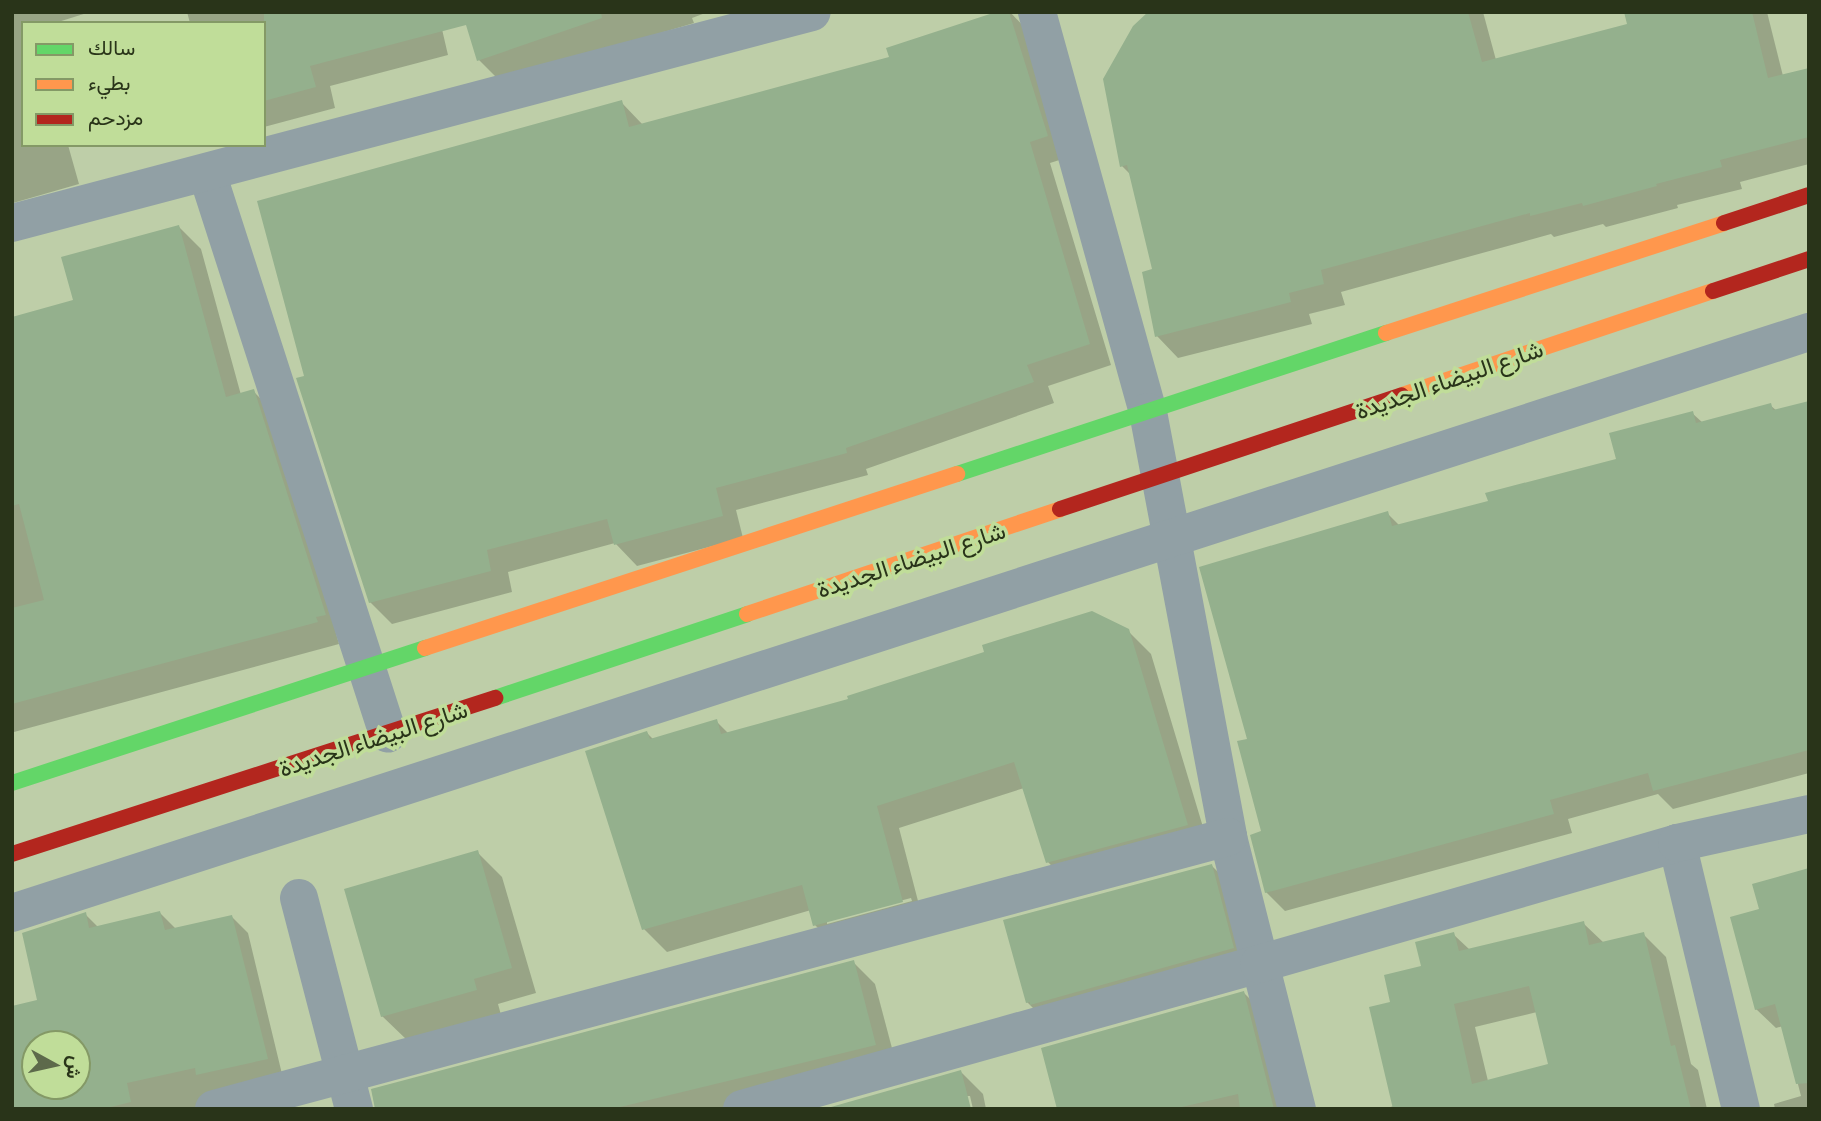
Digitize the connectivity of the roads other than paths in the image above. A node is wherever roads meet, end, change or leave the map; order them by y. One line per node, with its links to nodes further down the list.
1 (812, 12): 3 (street)
2 (1037, 12): 8 (street)
3 (207, 173): 5 (street); 11 (street)
4 (1809, 195): 8 (street)
5 (12, 223)
6 (1809, 259): 9 (street, شارع البيضاء الجديدة)
7 (1809, 332): 10 (street)
8 (1148, 412): 9 (street); 11 (street)
9 (1159, 476): 10 (street); 12 (street, شارع البيضاء الجديدة)
10 (1171, 538): 15 (street); 19 (street)
11 (367, 666): 12 (street); 13 (street)
12 (388, 734): 17 (street, شارع البيضاء الجديدة)
13 (12, 783)
14 (1809, 814): 16 (street)
15 (1227, 837): 20 (street); 21 (street)
16 (1677, 844): 20 (street); 26 (street)
17 (12, 854)
18 (299, 898): 21 (street)
19 (12, 913)
20 (1259, 964): 24 (street); 25 (street)
21 (344, 1073): 22 (street); 23 (street)
22 (214, 1109)
23 (354, 1109)
24 (742, 1109)
25 (1297, 1109)
26 (1741, 1109)

